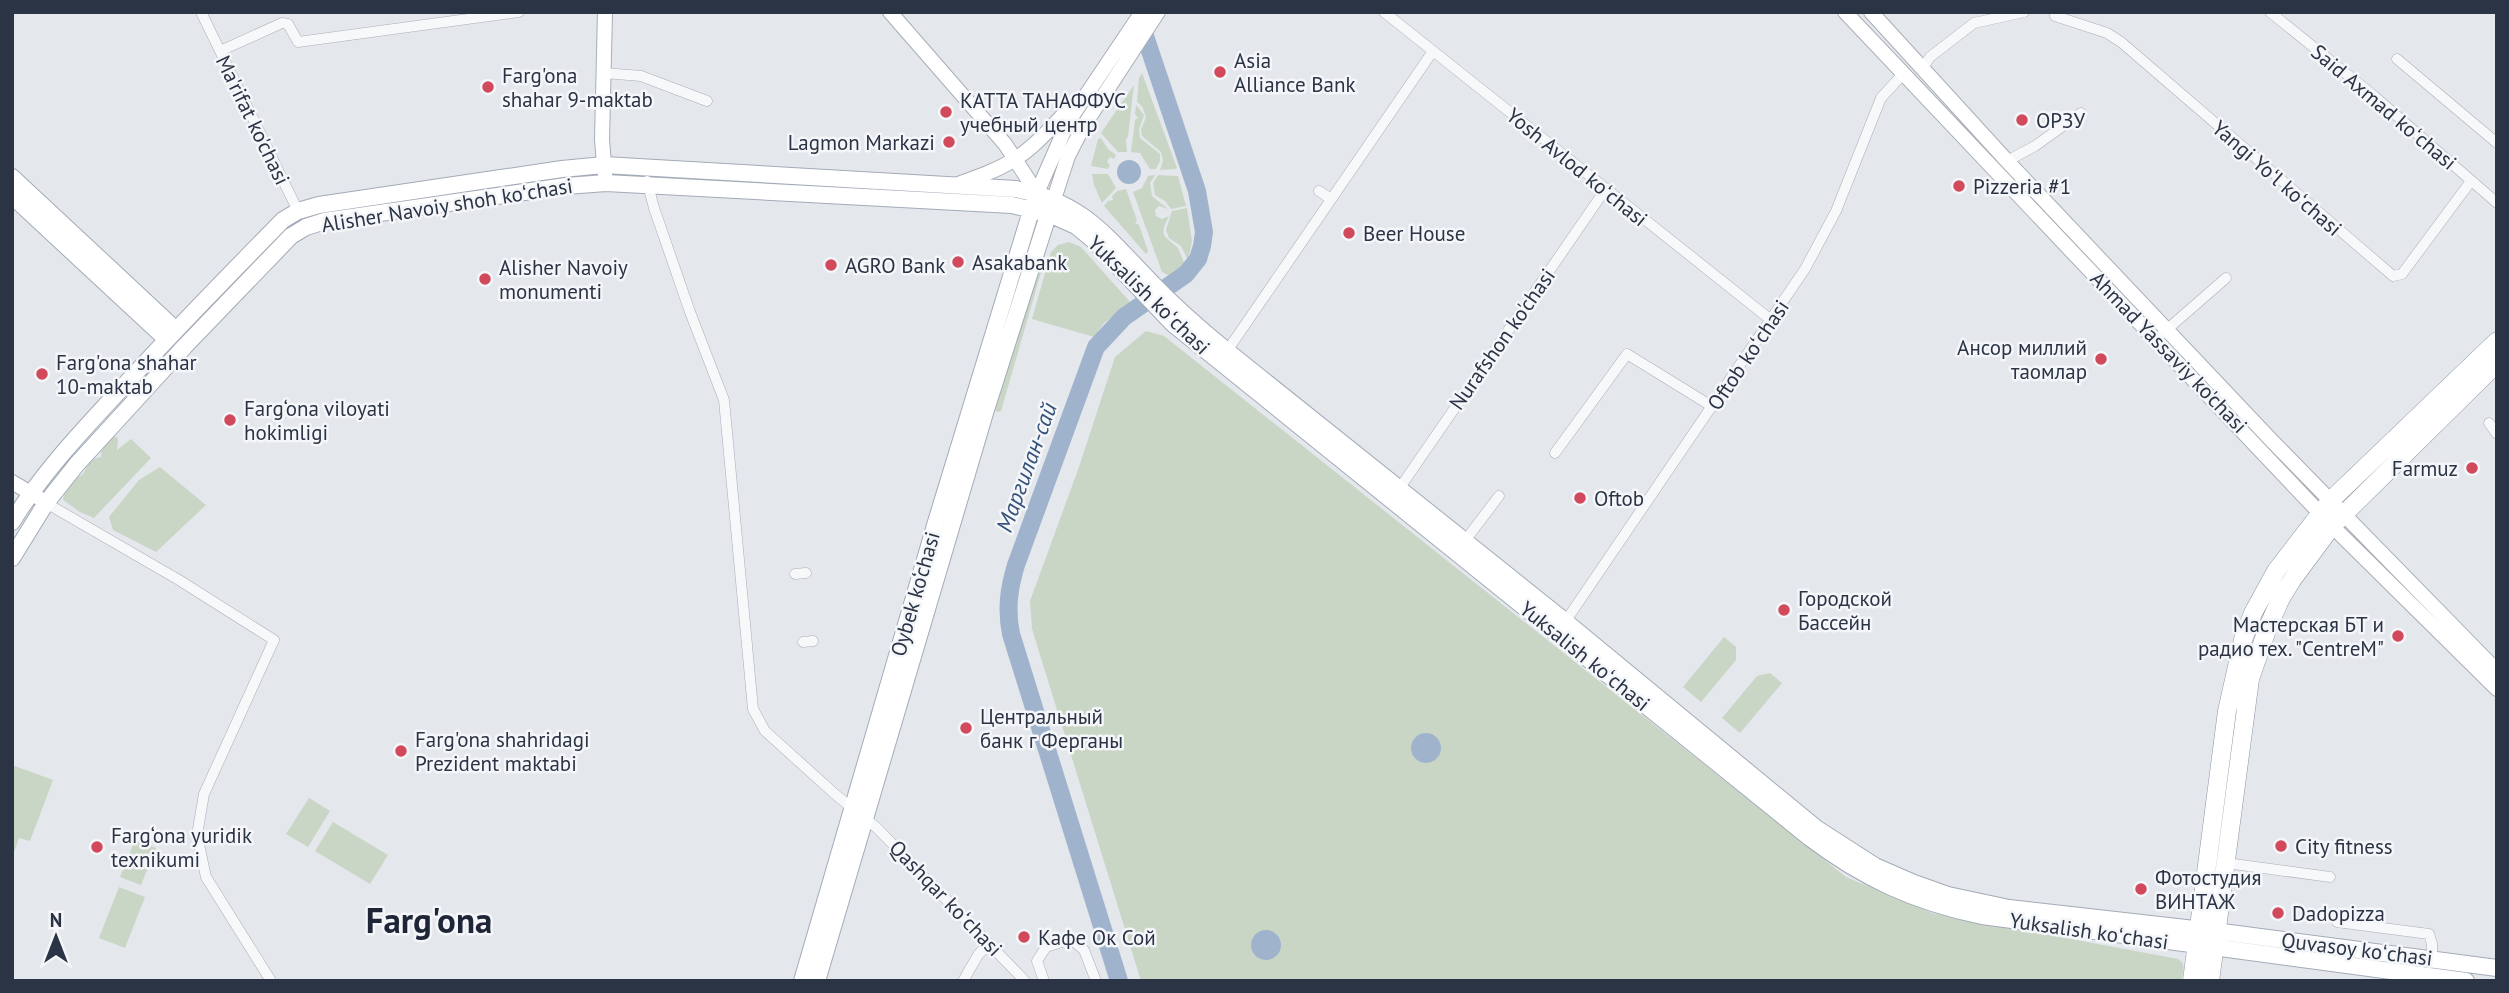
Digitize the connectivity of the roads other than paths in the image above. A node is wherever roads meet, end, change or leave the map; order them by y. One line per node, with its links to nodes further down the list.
1 (201, 12): 13 (street, Ma'rifat ko'chasi)
2 (519, 12): 13 (street)
3 (605, 12): 17 (main road)
4 (890, 12): 23 (main road)
5 (1384, 12): 14 (street, Yosh Avlod koʻchasi)
6 (1845, 12): 18 (main road, Ahmad Yassaviy ko'chasi)
7 (1871, 12): 16 (main road, Ahmad Yassaviy ko'chasi)
8 (2024, 12): 16 (street)
9 (2270, 12): 28 (street, Said Axmad koʻchasi)
10 (1158, 13): 38 (main road)
11 (2055, 16): 28 (street, Yangi Yoʻl koʻchasi)
12 (1138, 18): 19 (main road)
13 (220, 51): 39 (street, Ma'rifat ko'chasi)
14 (1433, 51): 32 (street, Yosh Avlod koʻchasi); 35 (street)
15 (2397, 59): 22 (street)
16 (1922, 69): 24 (main road, Ahmad Yassaviy ko'chasi)
17 (604, 73): 20 (street); 25 (main road)
18 (1903, 75): 43 (street, Oftob koʻchasi); 46 (main road, Ahmad Yassaviy ko'chasi)
19 (1085, 93): 23 (main road); 36 (main road)
20 (707, 101)
21 (2081, 113): 24 (street)
22 (2497, 143)
23 (1016, 159): 30 (main road); 36 (main road)
24 (2007, 161): 44 (main road, Ahmad Yassaviy ko'chasi)
25 (604, 165): 26 (main road, Alisher Navoiy shoh koʻchasi); 29 (main road); 39 (main road, Alisher Navoiy shoh koʻchasi)
26 (643, 167): 30 (main road, Alisher Navoiy shoh koʻchasi); 31 (street, Qashqar koʻchasi)
27 (12, 177): 45 (main road)
28 (2471, 181): 37 (street, Said Axmad koʻchasi)
29 (606, 183): 31 (main road, Alisher Navoiy shoh koʻchasi); 40 (main road, Alisher Navoiy shoh koʻchasi)
30 (958, 184): 36 (main road, Alisher Navoiy shoh koʻchasi)
31 (648, 185): 36 (main road, Alisher Navoiy shoh koʻchasi); 67 (street, Qashqar koʻchasi)
32 (1605, 190): 43 (street, Yosh Avlod koʻchasi); 55 (street, Nurafshon ko'chasi)
33 (1319, 191): 35 (street)
34 (12, 196): 45 (main road)
35 (1331, 199): 48 (street)
36 (1034, 201): 38 (main road, Yuksalish koʻchasi); 67 (main road, Oybek ko‘chasi)
37 (2497, 203)
38 (1051, 206): 42 (main road, Yuksalish koʻchasi); 67 (main road, Oybek ko‘chasi)
39 (298, 211): 40 (main road, Ma'rifat ko'chasi); 45 (main road, Alisher Navoiy shoh koʻchasi)
40 (306, 227): 58 (main road, Alisher Navoiy shoh koʻchasi)
41 (2226, 278): 44 (street)
42 (1178, 320): 48 (main road, Yuksalish koʻchasi); 63 (main road, Yuksalish koʻchasi)
43 (1771, 320): 50 (street, Oftob koʻchasi)
44 (2167, 330): 46 (street); 59 (main road, Ahmad Yassaviy ko'chasi)
45 (171, 334): 56 (main road, Alisher Navoiy shoh koʻchasi)
46 (2155, 341): 59 (main road, Ahmad Yassaviy ko'chasi)
47 (2497, 341): 59 (highway)
48 (1227, 351): 55 (main road, Yuksalish koʻchasi)
49 (2497, 363): 59 (highway)
50 (1713, 407): 53 (street); 63 (street, Oftob koʻchasi)
51 (2489, 423): 52 (street)
52 (2497, 434)
53 (1555, 453)
54 (12, 482): 56 (main road)
55 (1399, 489): 61 (main road, Yuksalish koʻchasi)
56 (30, 493): 58 (main road); 60 (main road, Alisher Navoiy shoh koʻchasi)
57 (1499, 496): 61 (street)
58 (46, 503): 62 (main road, Alisher Navoiy shoh koʻchasi); 76 (street)
59 (2331, 514): 64 (main road, Ahmad Yassaviy ko'chasi); 68 (highway); 71 (highway)
60 (12, 522)
61 (1464, 542): 63 (main road, Yuksalish koʻchasi)
62 (12, 558)
63 (1561, 628): 71 (main road, Yuksalish koʻchasi)
64 (2446, 629): 65 (main road, Ahmad Yassaviy ko'chasi); 66 (main road, Ahmad Yassaviy ko'chasi)
65 (2497, 671)
66 (2497, 689)
67 (858, 813): 73 (street, Qashqar koʻchasi); 77 (main road, Oybek ko‘chasi); 78 (main road, Oybek ko‘chasi)
68 (2226, 863): 69 (street); 72 (highway)
69 (2330, 877)
70 (2337, 922): 74 (street)
71 (2198, 937): 72 (main road, Yuksalish koʻchasi); 83 (highway)
72 (2217, 940): 74 (main road, Quvasoy koʻchasi); 84 (highway); 85 (main road, Quvasoy koʻchasi)
73 (989, 943): 79 (street); 80 (street, Qashqar koʻchasi)
74 (2432, 959): 75 (main road, Quvasoy koʻchasi)
75 (2497, 968)
76 (271, 981)
77 (802, 981)
78 (817, 981)
79 (963, 981)
80 (1025, 981)
81 (1044, 981): 82 (street)
82 (1096, 981)
83 (2192, 981)
84 (2210, 981)
85 (2466, 981)

